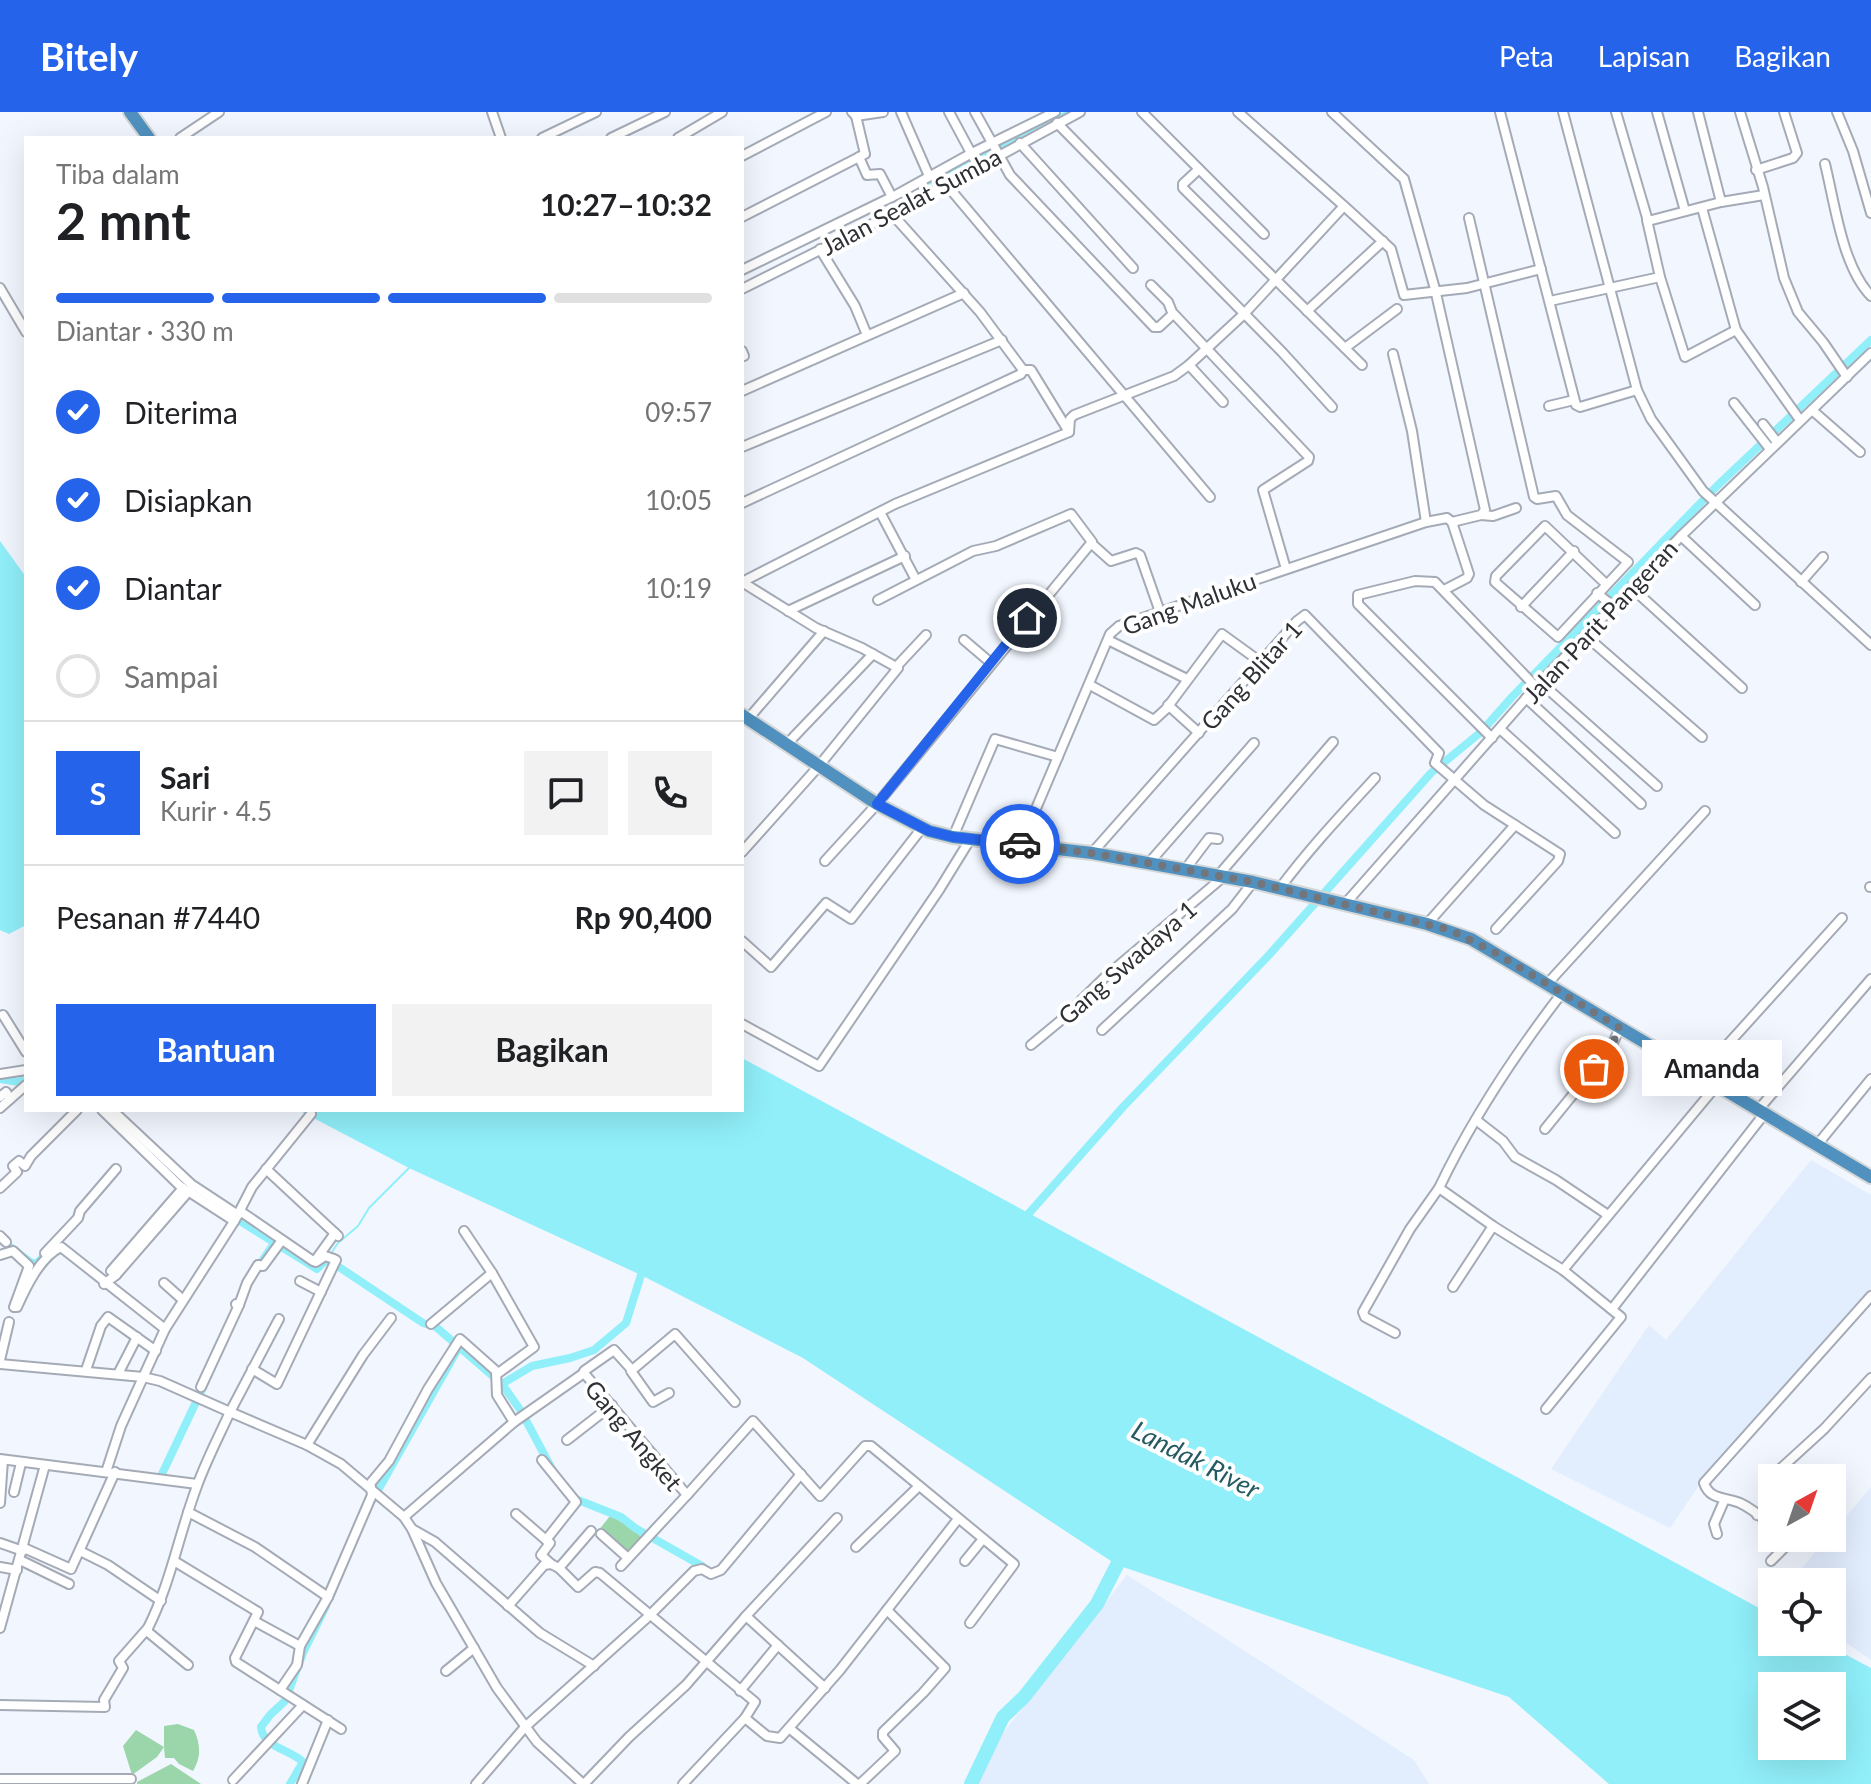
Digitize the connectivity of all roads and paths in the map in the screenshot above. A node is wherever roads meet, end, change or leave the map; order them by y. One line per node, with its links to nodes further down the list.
1 (130, 112): 26 (highway)
2 (219, 112): 27 (street)
3 (596, 112): 29 (street)
4 (665, 112): 30 (street)
5 (722, 112): 31 (street)
6 (826, 112): 34 (street)
7 (883, 112): 24 (street)
8 (901, 112): 40 (street)
9 (949, 112): 36 (street)
10 (975, 112): 33 (street)
11 (1080, 112): 25 (street, Jalan Sealat Sumba)
12 (1142, 112): 38 (street)
13 (1238, 112): 45 (street)
14 (1332, 112): 66 (street)
15 (1500, 112): 58 (street)
16 (1563, 112): 65 (street)
17 (1616, 112): 52 (street)
18 (1657, 112): 47 (street)
19 (1698, 112): 44 (street)
20 (1740, 112): 39 (street)
21 (1784, 112): 39 (street)
22 (1837, 112): 48 (street)
23 (494, 113): 28 (street)
24 (854, 114): 35 (street)
25 (1058, 117): 32 (street, Jalan Sealat Sumba); 33 (street); 73 (street)
26 (148, 136)
27 (183, 136)
28 (500, 136)
29 (546, 136)
30 (615, 136)
31 (681, 136)
32 (1020, 143): 33 (street, Jalan Sealat Sumba); 56 (street)
33 (995, 149): 36 (street, Jalan Sealat Sumba); 36 (street); 72 (street)
34 (744, 155)
35 (859, 157): 43 (street); 50 (street)
36 (975, 160): 40 (street); 41 (street, Jalan Sealat Sumba)
37 (1825, 164): 68 (street)
38 (1199, 169): 53 (street); 60 (street)
39 (1756, 170): 42 (street)
40 (929, 176): 43 (street)
41 (945, 183): 49 (street, Jalan Sealat Sumba); 88 (street)
42 (1764, 195): 44 (street); 85 (street)
43 (892, 197): 57 (street)
44 (1721, 202): 46 (street)
45 (1344, 206): 54 (street); 60 (street)
46 (1702, 208): 47 (street); 75 (street)
47 (1685, 211): 52 (street)
48 (1871, 213)
49 (892, 214): 55 (street, Jalan Sealat Sumba); 67 (street)
50 (744, 216)
51 (1469, 218): 61 (street)
52 (1647, 220): 59 (street)
53 (1264, 234)
54 (1383, 241): 66 (street); 71 (street)
55 (820, 249): 64 (street, Jalan Sealat Sumba); 76 (street)
56 (1133, 268)
57 (744, 269)
58 (1541, 269): 61 (street); 69 (street)
59 (1660, 277): 65 (street); 75 (street)
60 (1273, 279): 71 (street); 73 (street)
61 (1486, 284): 66 (street); 116 (street)
62 (1151, 285): 72 (street)
63 (0, 288): 74 (street)
64 (744, 288)
65 (1609, 288): 69 (street); 87 (street)
66 (1435, 289): 105 (street)
67 (964, 293): 76 (street); 77 (street)
68 (1871, 296)
69 (1550, 301): 89 (street)
70 (1397, 309): 78 (street)
71 (1307, 311): 78 (street)
72 (1173, 314): 79 (street)
73 (1244, 314): 79 (street); 93 (street)
74 (24, 329)
75 (1736, 330): 95 (street)
76 (867, 335): 86 (street)
77 (1002, 340): 84 (street); 98 (street)
78 (1345, 348): 83 (street)
79 (1206, 349): 82 (street); 113 (street)
80 (1871, 353): 85 (street, Jalan Parit Pangeran)
81 (1393, 354): 106 (street)
82 (1189, 365): 88 (street); 90 (street)
83 (1362, 365)
84 (1023, 370): 96 (street); 101 (street)
85 (1843, 371): 94 (street, Jalan Parit Pangeran)
86 (744, 390)
87 (1637, 390): 89 (street); 102 (street)
88 (1125, 394): 96 (street); 100 (street)
89 (1574, 400): 92 (street)
90 (1223, 402)
91 (1734, 403): 97 (street)
92 (1549, 406)
93 (1332, 407)
94 (1812, 410): 95 (street, Jalan Parit Pangeran); 99 (street)
95 (1799, 418): 97 (street, Jalan Parit Pangeran)
96 (1069, 432): 104 (street)
97 (1769, 439): 102 (street, Jalan Parit Pangeran)
98 (744, 446)
99 (1860, 452)
100 (1210, 497)
101 (744, 502)
102 (1714, 502): 108 (street, Jalan Parit Pangeran); 115 (street)
103 (1516, 508): 105 (street)
104 (880, 512): 111 (street); 117 (street)
105 (1481, 515): 107 (street)
106 (1426, 522): 107 (street, Gang Maluku); 113 (street, Gang Maluku)
107 (1452, 522): 119 (street)
108 (1681, 536): 118 (street, Jalan Parit Pangeran); 122 (street)
109 (1092, 544): 114 (street); 126 (street); 134 (street)
110 (1574, 551): 116 (street); 124 (street); 124 (street)
111 (905, 556): 114 (street); 125 (street)
112 (1823, 557): 115 (street)
113 (1286, 569): 126 (street, Gang Maluku)
114 (916, 580): 121 (street)
115 (1801, 582): 132 (street)
116 (1606, 584): 120 (street)
117 (744, 587): 125 (street)
118 (1632, 588): 123 (street, Jalan Parit Pangeran); 140 (street)
119 (1444, 590): 138 (street); 146 (street)
120 (1599, 594): 123 (street); 124 (street)
121 (878, 600)
122 (1755, 605)
123 (1613, 606): 129 (street, Jalan Parit Pangeran)
124 (1521, 607)
125 (788, 611): 127 (street)
126 (1160, 612): 131 (street, Gang Maluku)
127 (824, 631): 133 (street); 143 (street)
128 (926, 635): 136 (street)
129 (1586, 636): 138 (street, Jalan Parit Pangeran); 147 (street)
130 (964, 640): 134 (street)
131 (1108, 640): 137 (street); 139 (street, Gang Maluku)
132 (1871, 645)
133 (873, 654): 136 (street); 150 (street)
134 (991, 663): 156 (street)
135 (1262, 663): 137 (street); 145 (street, Gang Blitar 1); 154 (street, Gang Blitar 1)
136 (897, 666): 152 (street)
137 (1187, 679): 142 (street)
138 (1534, 683): 141 (street, Jalan Parit Pangeran); 155 (street)
139 (1090, 685): 142 (street); 151 (street, Gang Maluku)
140 (1742, 688)
141 (1526, 698): 144 (street, Jalan Parit Pangeran); 157 (street)
142 (1168, 705): 145 (street)
143 (745, 717): 150 (highway)
144 (1500, 729): 146 (street, Jalan Parit Pangeran); 161 (street)
145 (1199, 733): 167 (street, Gang Blitar 1)
146 (1490, 736): 154 (street, Jalan Parit Pangeran)
147 (1702, 737)
148 (1333, 742): 171 (street, Gang Swadaya 1)
149 (1254, 743): 169 (street)
150 (786, 745): 152 (highway)
151 (1058, 757): 162 (street); 165 (street, Gang Maluku)
152 (818, 767): 156 (highway); 166 (street)
153 (1375, 778): 173 (street)
154 (1454, 782): 159 (street); 174 (street, Jalan Parit Pangeran)
155 (1657, 786)
156 (877, 804): 160 (highway); 168 (street)
157 (1641, 804)
158 (1705, 811): 180 (street)
159 (1515, 825): 176 (street); 177 (street)
160 (922, 828): 162 (highway); 178 (street)
161 (1615, 833)
162 (953, 837): 163 (highway)
163 (971, 838): 165 (highway); 183 (street)
164 (1218, 839): 170 (street)
165 (1021, 844): 167 (highway)
166 (744, 850)
167 (1092, 853): 169 (highway)
168 (825, 861)
169 (1148, 864): 170 (highway)
170 (1184, 871): 171 (highway)
171 (1220, 878): 172 (highway); 186 (street, Gang Swadaya 1)
172 (1253, 882): 173 (highway); 185 (street)
173 (1280, 888): 174 (highway)
174 (1339, 903): 176 (highway)
175 (1842, 918): 190 (street)
176 (1427, 924): 180 (highway)
177 (1496, 929)
178 (744, 943)
179 (1871, 979): 197 (street)
180 (1548, 983): 181 (highway)
181 (1562, 993): 184 (highway); 200 (street)
182 (3, 1015): 187 (street)
183 (744, 1025)
184 (1620, 1028): 190 (highway); 201 (street)
185 (1102, 1030)
186 (1031, 1045)
187 (24, 1049)
188 (24, 1070): 189 (street)
189 (0, 1074)
190 (1700, 1075): 192 (highway)
191 (1871, 1079): 202 (street)
192 (1717, 1085): 197 (highway); 211 (street)
193 (24, 1086): 194 (street)
194 (5, 1096): 195 (street)
195 (0, 1108)
196 (75, 1112): 207 (street)
197 (1761, 1112): 202 (highway); 228 (street)
198 (311, 1114): 205 (street)
199 (113, 1115): 203 (street)
200 (1476, 1120): 208 (street); 211 (street)
201 (1545, 1129)
202 (1817, 1145): 206 (highway)
203 (150, 1151): 209 (street); 210 (street)
204 (116, 1169): 217 (street)
205 (266, 1169): 212 (street); 218 (street)
206 (1871, 1177)
207 (0, 1188)
208 (1439, 1188): 213 (street); 234 (street)
209 (187, 1190): 210 (street); 223 (street)
210 (218, 1207): 212 (street)
211 (1608, 1215): 219 (street)
212 (237, 1217): 215 (street); 227 (street)
213 (1493, 1226): 219 (street); 224 (street)
214 (464, 1231): 220 (street)
215 (282, 1240): 218 (street); 246 (street)
216 (0, 1255): 217 (street)
217 (44, 1259): 223 (street)
218 (313, 1264): 225 (street)
219 (1563, 1270): 228 (street)
220 (492, 1273): 232 (street); 244 (street)
221 (300, 1281): 225 (street)
222 (164, 1283): 227 (street)
223 (104, 1284): 233 (street)
224 (1453, 1287)
225 (321, 1292): 238 (street)
226 (1871, 1296): 267 (street)
227 (183, 1300): 233 (street)
228 (1612, 1309): 250 (street)
229 (391, 1318): 254 (street)
230 (279, 1319): 238 (street)
231 (9, 1322): 237 (street)
232 (431, 1324)
233 (165, 1329): 236 (street)
234 (1395, 1333)
235 (137, 1337): 236 (street); 239 (street); 242 (street)
236 (156, 1351): 243 (street)
237 (0, 1362): 239 (street)
238 (252, 1369): 251 (street)
239 (86, 1370): 242 (street)
240 (632, 1370): 241 (street); 247 (street); 248 (street)
241 (584, 1373): 249 (street, Gang Angket); 252 (street, Gang Angket)
242 (118, 1374): 243 (street)
243 (143, 1377): 251 (street); 260 (street)
244 (497, 1378): 252 (street); 264 (street)
245 (1871, 1378): 258 (street)
246 (201, 1387)
247 (669, 1393)
248 (735, 1402)
249 (612, 1405): 253 (street); 266 (street, Gang Angket)
250 (1546, 1409)
251 (230, 1412): 254 (street); 262 (street)
252 (520, 1418): 272 (street, Gang Angket)
253 (567, 1440)
254 (307, 1445): 264 (street)
255 (1, 1459): 257 (street); 268 (street)
256 (542, 1460): 280 (street)
257 (21, 1463): 259 (street); 265 (street)
258 (1786, 1464)
259 (45, 1465): 260 (street); 285 (street)
260 (111, 1472): 262 (street); 283 (street)
261 (801, 1474): 263 (street, Gang Angket); 266 (street, Gang Angket); 300 (street)
262 (197, 1484): 269 (street)
263 (919, 1486): 274 (street, Gang Angket); 282 (street)
264 (374, 1490): 272 (street); 295 (street)
265 (14, 1492)
266 (687, 1495): 286 (street)
267 (1724, 1501): 271 (street); 278 (street)
268 (0, 1503)
269 (188, 1512): 287 (street); 295 (street)
270 (516, 1514): 280 (street)
271 (1757, 1515)
272 (404, 1517): 275 (street)
273 (837, 1518): 301 (street)
274 (958, 1519): 279 (street, Gang Angket); 299 (street)
275 (412, 1529): 297 (street); 308 (street)
276 (591, 1531): 290 (street)
277 (601, 1534): 286 (street)
278 (1717, 1534)
279 (983, 1539): 288 (street); 303 (street, Gang Angket)
280 (546, 1540): 290 (street)
281 (0, 1543): 285 (street)
282 (856, 1547)
283 (80, 1551): 285 (street); 296 (street)
284 (1779, 1552): 289 (street)
285 (22, 1553): 293 (street); 294 (street)
286 (628, 1558): 291 (street)
287 (174, 1561): 296 (street); 302 (street)
288 (965, 1561)
289 (1771, 1561)
290 (555, 1566): 297 (street); 300 (street)
291 (621, 1566)
292 (0, 1567): 293 (street)
293 (17, 1570): 298 (street)
294 (69, 1584)
295 (328, 1597): 307 (street)
296 (161, 1601): 305 (street)
297 (508, 1606): 311 (street)
298 (3, 1609): 304 (street)
299 (887, 1610): 313 (street); 330 (street)
300 (649, 1616): 309 (street); 311 (street)
301 (746, 1616): 306 (street); 309 (street)
302 (256, 1622): 307 (street); 315 (street)
303 (970, 1623)
304 (0, 1628)
305 (148, 1628): 310 (street); 316 (street)
306 (778, 1645): 313 (street); 314 (street)
307 (300, 1646): 315 (street)
308 (474, 1648): 312 (street); 320 (street)
309 (705, 1663): 314 (street); 328 (street)
310 (188, 1665)
311 (594, 1666): 320 (street)
312 (446, 1671)
313 (825, 1688): 321 (street)
314 (740, 1691): 318 (street)
315 (282, 1692): 317 (street)
316 (0, 1705)
317 (303, 1705): 319 (street); 325 (street)
318 (745, 1718): 321 (street); 329 (street)
319 (328, 1720): 322 (street); 326 (street)
320 (525, 1727): 327 (street); 328 (street)
321 (789, 1728): 330 (street)
322 (341, 1729)
323 (0, 1779): 324 (street)
324 (131, 1779)
325 (233, 1780)
326 (304, 1783)
327 (476, 1784)
328 (584, 1784)
329 (683, 1784)
330 (859, 1784)

